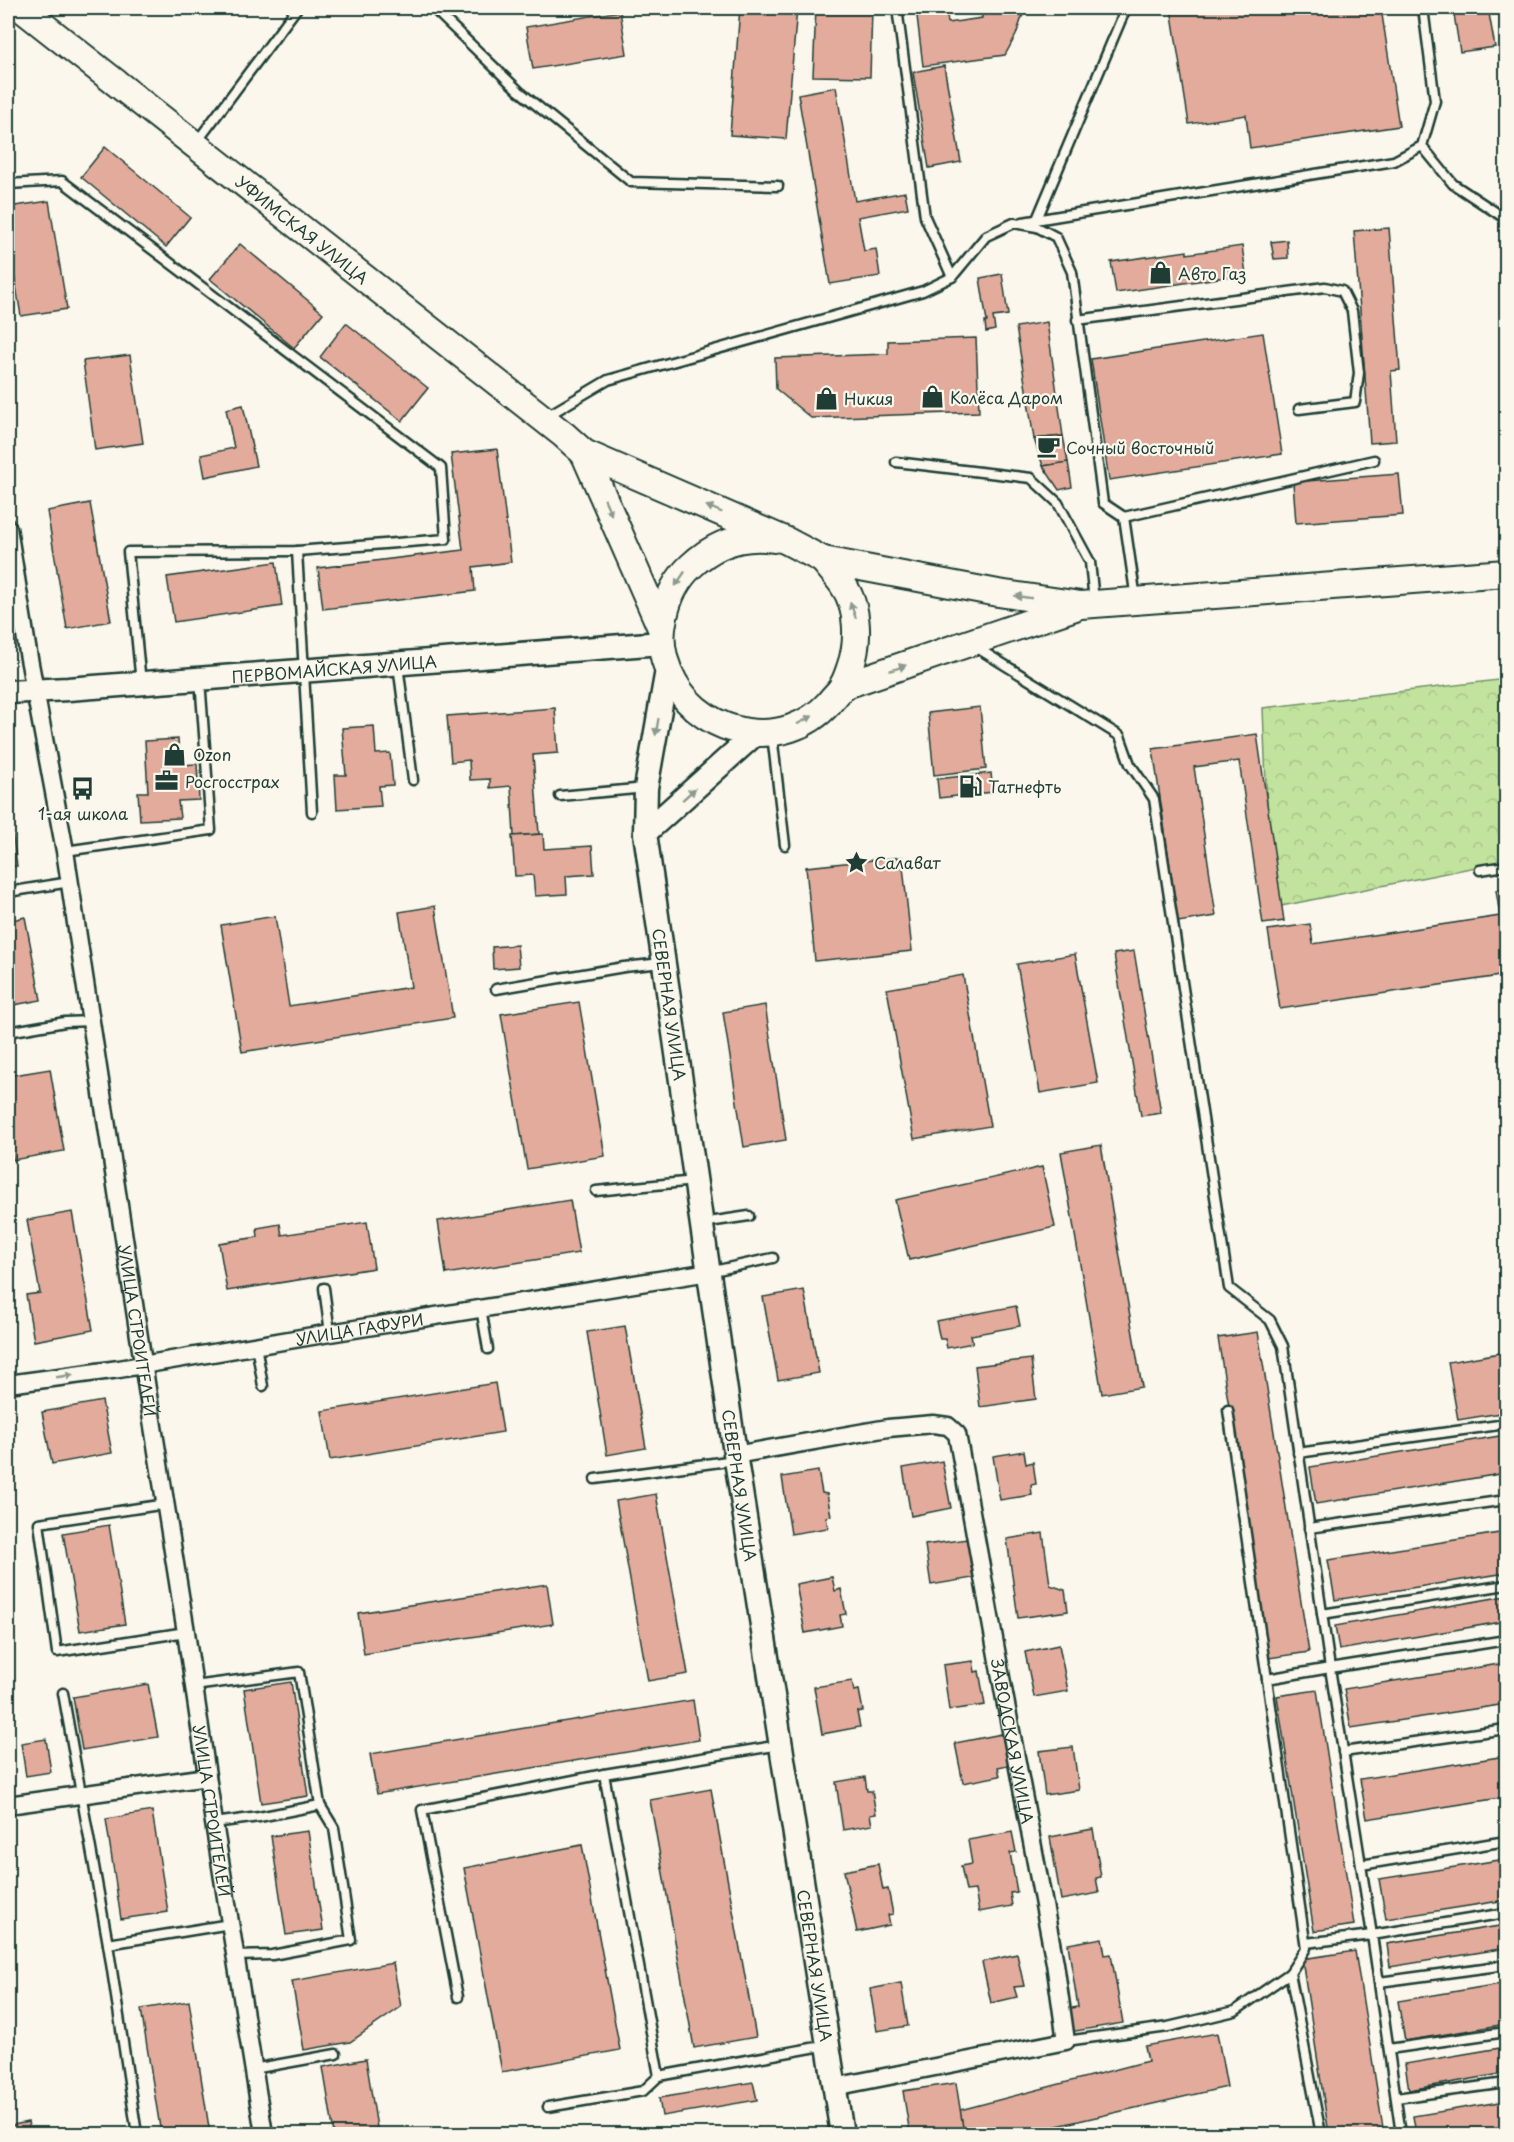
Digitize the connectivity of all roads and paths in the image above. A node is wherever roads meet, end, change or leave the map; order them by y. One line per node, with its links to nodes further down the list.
1 (21, 8): 7 (main road, УФИМСКАЯ УЛИЦА)
2 (297, 8): 7 (lane)
3 (433, 8): 10 (lane)
4 (897, 8): 14 (lane)
5 (1126, 8): 11 (lane)
6 (1423, 8): 8 (lane)
7 (194, 145): 17 (main road, УФИМСКАЯ УЛИЦА)
8 (1422, 146): 11 (lane); 12 (lane)
9 (8, 184): 24 (lane)
10 (778, 186)
11 (1038, 219): 13 (lane)
12 (1506, 219)
13 (1014, 223): 14 (lane); 15 (lane)
14 (952, 277): 17 (lane)
15 (1077, 320): 16 (lane); 21 (lane)
16 (1299, 409)
17 (543, 419): 18 (main road, УФИМСКАЯ УЛИЦА)
18 (584, 453): 23 (main road, one-way to 18); 29 (main road, one-way to 29)
19 (1374, 460): 21 (lane)
20 (896, 462): 28 (lane)
21 (1124, 517): 27 (lane)
22 (8, 528): 37 (street, УЛИЦА СТРОИТЕЛЕЙ)
23 (787, 541): 25 (main road); 29 (main road, one-way to 29)
24 (297, 551): 33 (lane); 35 (lane)
25 (823, 560): 28 (main road, one-way to 25); 36 (main road, one-way to 25)
26 (1506, 573): 27 (main road)
27 (1136, 601): 28 (main road)
28 (1088, 605): 30 (main road)
29 (661, 636): 31 (street, ПЕРВОМАЙСКАЯ УЛИЦА); 32 (main road)
30 (969, 644): 36 (main road, one-way to 30); 71 (lane)
31 (398, 663): 33 (street, ПЕРВОМАЙСКАЯ УЛИЦА); 40 (lane)
32 (667, 670): 39 (main road); 41 (street, СЕВЕРНАЯ УЛИЦА, one-way to 41)
33 (302, 671): 34 (street, ПЕРВОМАЙСКАЯ УЛИЦА); 43 (lane)
34 (200, 679): 35 (street, ПЕРВОМАЙСКАЯ УЛИЦА); 46 (lane)
35 (141, 683): 37 (street, ПЕРВОМАЙСКАЯ УЛИЦА)
36 (843, 687): 39 (main road, one-way to 36)
37 (35, 691): 38 (street, ПЕРВОМАЙСКАЯ УЛИЦА); 46 (street, УЛИЦА СТРОИТЕЛЕЙ)
38 (8, 692)
39 (764, 732): 44 (street, one-way to 39); 45 (lane)
40 (413, 780)
41 (646, 788): 42 (lane); 44 (street, СЕВЕРНАЯ УЛИЦА)
42 (560, 796)
43 (312, 812)
44 (645, 833): 51 (street, СЕВЕРНАЯ УЛИЦА)
45 (786, 845)
46 (65, 851): 49 (street, УЛИЦА СТРОИТЕЛЕЙ)
47 (1506, 866): 48 (lane)
48 (1480, 870)
49 (70, 882): 50 (lane); 53 (street, УЛИЦА СТРОИТЕЛЕЙ)
50 (8, 891)
51 (663, 963): 52 (lane); 55 (street, СЕВЕРНАЯ УЛИЦА)
52 (496, 989)
53 (92, 1022): 54 (lane); 66 (street, УЛИЦА СТРОИТЕЛЕЙ)
54 (8, 1032)
55 (695, 1181): 56 (lane); 58 (street, СЕВЕРНАЯ УЛИЦА)
56 (596, 1191)
57 (749, 1216): 58 (lane)
58 (702, 1223): 60 (street, СЕВЕРНАЯ УЛИЦА)
59 (773, 1258): 60 (lane)
60 (709, 1272): 62 (street, УЛИЦА ГАФУРИ); 72 (street, СЕВЕРНАЯ УЛИЦА)
61 (324, 1288): 63 (lane)
62 (481, 1308): 63 (street, УЛИЦА ГАФУРИ); 65 (lane)
63 (330, 1333): 64 (street, УЛИЦА ГАФУРИ)
64 (256, 1345): 66 (street, УЛИЦА ГАФУРИ); 68 (lane)
65 (488, 1349)
66 (144, 1364): 67 (street, УЛИЦА ГАФУРИ, one-way to 66); 75 (street, УЛИЦА СТРОИТЕЛЕЙ)
67 (8, 1384)
68 (263, 1386)
69 (1228, 1410): 82 (lane)
70 (1506, 1424): 71 (lane)
71 (1298, 1454): 76 (lane)
72 (736, 1457): 73 (lane); 86 (street, СЕВЕРНАЯ УЛИЦА); 107 (street, ЗАВОДСКАЯ УЛИЦА)
73 (595, 1479)
74 (1506, 1500): 76 (lane)
75 (166, 1504): 79 (street, УЛИЦА СТРОИТЕЛЕЙ); 79 (lane)
76 (1309, 1528): 78 (lane)
77 (1506, 1585): 78 (lane)
78 (1322, 1614): 81 (lane)
79 (186, 1632): 83 (street, УЛИЦА СТРОИТЕЛЕЙ)
80 (1506, 1640): 81 (lane)
81 (1330, 1668): 82 (lane); 87 (lane)
82 (1267, 1679): 99 (lane)
83 (194, 1686): 89 (street, УЛИЦА СТРОИТЕЛЕЙ); 92 (lane)
84 (63, 1693): 90 (lane)
85 (1506, 1729): 87 (lane)
86 (781, 1745): 88 (lane); 108 (street, СЕВЕРНАЯ УЛИЦА)
87 (1343, 1752): 95 (lane)
88 (604, 1774): 105 (lane); 112 (lane)
89 (207, 1777): 90 (street); 93 (street, УЛИЦА СТРОИТЕЛЕЙ)
90 (81, 1795): 91 (street); 100 (lane)
91 (8, 1805)
92 (320, 1805): 93 (lane); 101 (lane)
93 (214, 1823): 97 (street, УЛИЦА СТРОИТЕЛЕЙ)
94 (1506, 1841): 95 (lane)
95 (1361, 1865): 98 (lane)
96 (1506, 1913): 98 (lane)
97 (230, 1924): 100 (lane); 101 (street, УЛИЦА СТРОИТЕЛЕЙ)
98 (1372, 1935): 99 (lane); 104 (lane)
99 (1306, 1943): 103 (lane)
100 (108, 1944): 117 (lane)
101 (236, 1956): 111 (street, УЛИЦА СТРОИТЕЛЕЙ)
102 (1506, 1965): 104 (lane)
103 (1290, 1973): 107 (lane); 120 (lane)
104 (1379, 1982): 109 (lane)
105 (458, 1997)
106 (1506, 2032): 109 (lane)
107 (1066, 2041): 114 (street)
108 (828, 2045): 112 (lane); 114 (street, СЕВЕРНАЯ УЛИЦА)
109 (1389, 2049): 115 (lane)
110 (336, 2054): 111 (lane)
111 (253, 2069): 118 (street, УЛИЦА СТРОИТЕЛЕЙ)
112 (659, 2076): 116 (lane)
113 (1506, 2083): 115 (lane)
114 (834, 2087): 119 (street, СЕВЕРНАЯ УЛИЦА)
115 (1396, 2098): 121 (lane)
116 (548, 2107)
117 (137, 2134)
118 (264, 2134)
119 (842, 2134)
120 (1321, 2134)
121 (1401, 2134)

